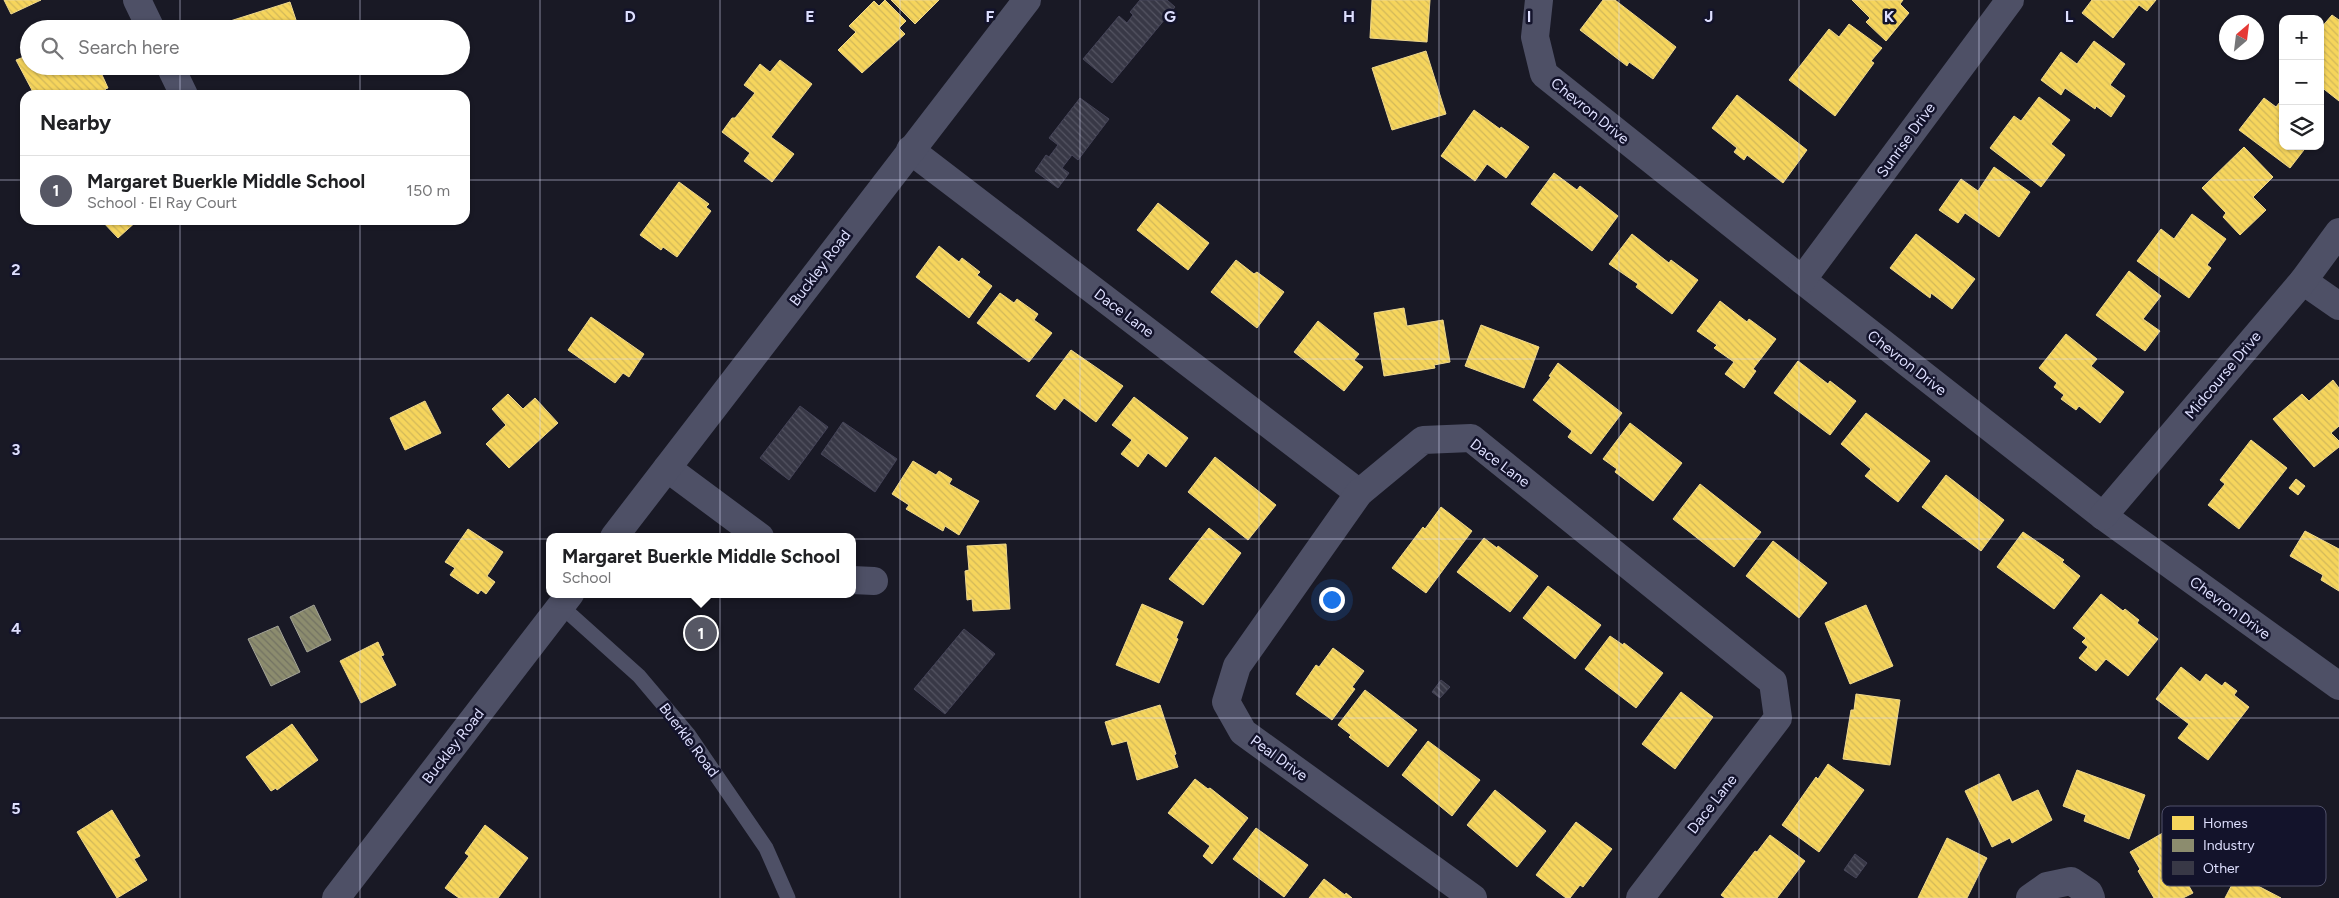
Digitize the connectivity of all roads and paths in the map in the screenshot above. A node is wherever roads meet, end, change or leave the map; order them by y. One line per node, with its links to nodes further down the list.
1 (137, 0): 5 (street)
2 (1027, 0): 8 (street, Buckley Road)
3 (1539, 0): 10 (street, Chevron Drive)
4 (2010, 0): 10 (street, Sunrise Drive)
5 (147, 20)
6 (174, 75): 7 (street)
7 (182, 90)
8 (910, 150): 13 (street, Buckley Road); 14 (street, Dace Lane)
9 (2339, 232): 11 (street, Midcourse Drive)
10 (1802, 280): 15 (street, Chevron Drive)
11 (2303, 281): 12 (street); 15 (street, Midcourse Drive)
12 (2339, 306)
13 (667, 468): 16 (street, Buckley Road); 17 (street)
14 (1359, 492): 22 (street, Peal Drive); 23 (street, Dace Lane)
15 (2104, 516): 19 (street, Chevron Drive)
16 (617, 533)
17 (755, 533)
18 (566, 600): 20 (street, Buckley Road); 21 (lane, Buerkle Road)
19 (2339, 686)
20 (336, 898)
21 (788, 898)
22 (1473, 898)
23 (1640, 898)
24 (2030, 898): 25 (street)
25 (2091, 898)

